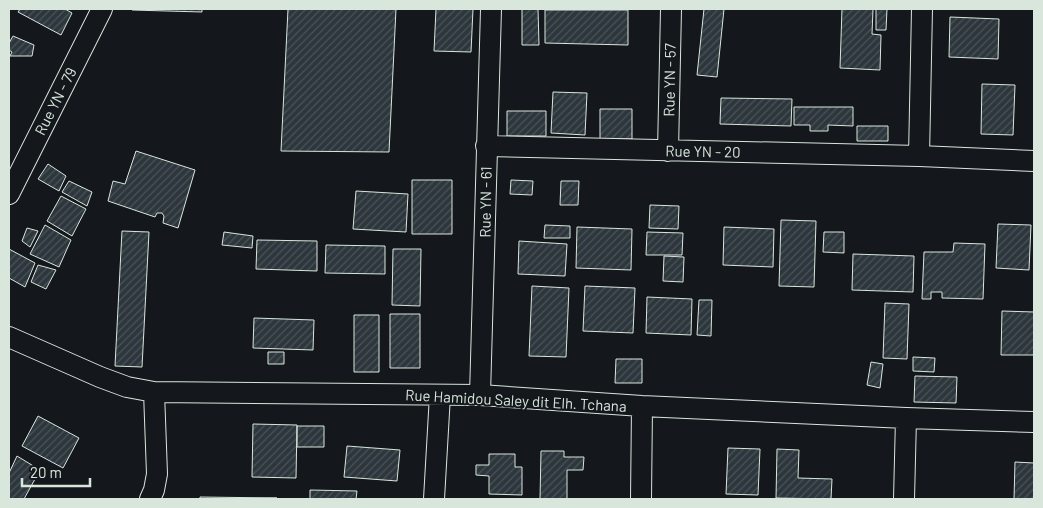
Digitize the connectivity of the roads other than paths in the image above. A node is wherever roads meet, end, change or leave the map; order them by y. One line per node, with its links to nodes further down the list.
1 (102, 9): 9 (street, Rue YN - 79)
2 (490, 9): 5 (street, Rue YN - 61)
3 (671, 9): 6 (street, Rue YN - 57)
4 (922, 9): 7 (street)
5 (486, 146): 6 (street, Rue YN - 20); 13 (street, Rue YN - 61)
6 (668, 150): 7 (street, Rue YN - 20)
7 (920, 156): 8 (street, Rue YN - 20)
8 (1034, 161)
9 (9, 194)
10 (9, 337): 11 (street, Rue Hamidou Saley dit Elh. Tchana)
11 (154, 392): 12 (street, Rue Hamidou Saley dit Elh. Tchana); 17 (street)
12 (440, 395): 13 (street, Rue Hamidou Saley dit Elh. Tchana); 18 (street)
13 (480, 396): 14 (street, Rue Hamidou Saley dit Elh. Tchana)
14 (642, 406): 15 (street, Rue Hamidou Saley dit Elh. Tchana); 19 (street)
15 (906, 418): 16 (street, Rue Hamidou Saley dit Elh. Tchana); 20 (street)
16 (1034, 422)
17 (150, 499)
18 (434, 499)
19 (641, 499)
20 (904, 499)

